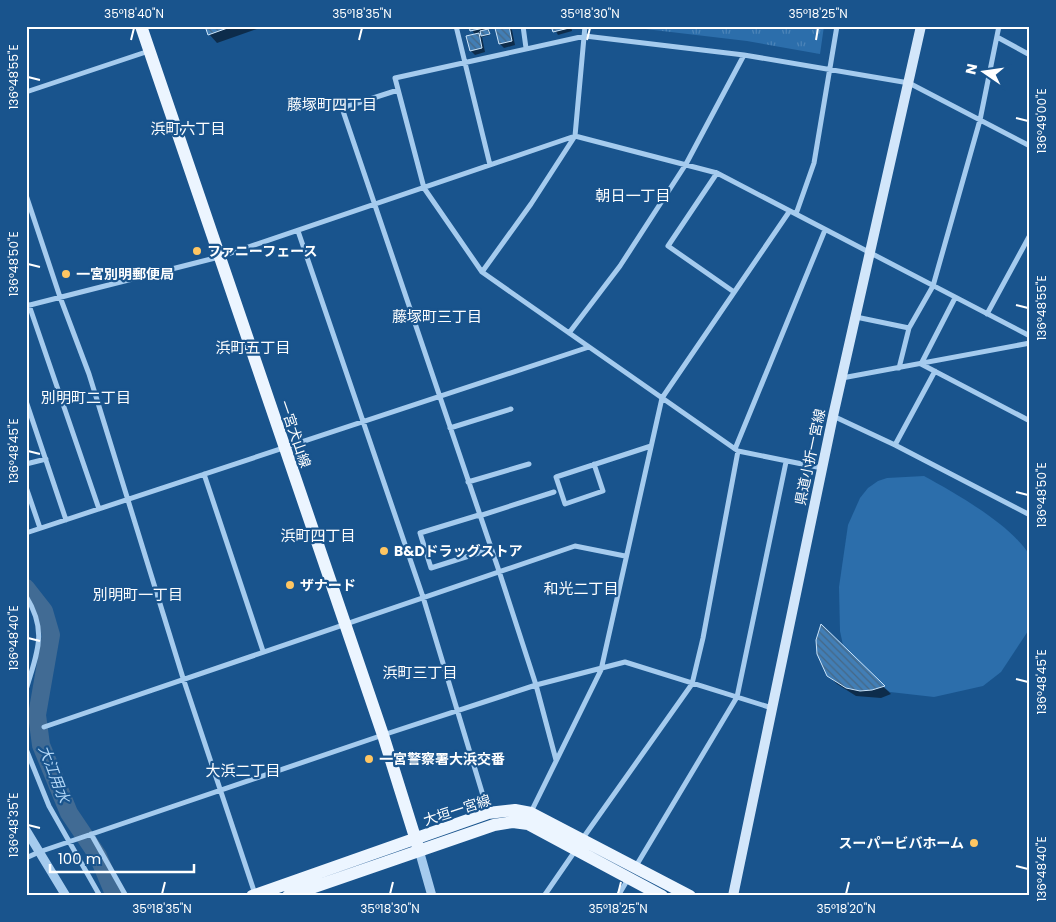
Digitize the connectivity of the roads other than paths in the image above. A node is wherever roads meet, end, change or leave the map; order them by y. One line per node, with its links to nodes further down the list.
1 (141, 26): 11 (main road, 一宮犬山線)
2 (456, 26): 14 (street)
3 (523, 26): 10 (street)
4 (585, 26): 8 (street)
5 (837, 26): 15 (street)
6 (921, 26): 16 (main road, 県道小折一宮線)
7 (999, 26): 9 (street)
8 (585, 36): 10 (street); 12 (street); 20 (street)
9 (997, 37): 13 (street); 19 (street)
10 (526, 48): 14 (street)
11 (150, 51): 18 (street); 34 (main road, 一宮犬山線)
12 (744, 54): 15 (street); 22 (street)
13 (1030, 55)
14 (465, 61): 17 (street); 23 (street)
15 (830, 69): 16 (street); 29 (street)
16 (909, 83): 19 (street); 33 (main road, 県道小折一宮線)
17 (398, 90): 25 (street); 27 (street)
18 (26, 92)
19 (980, 120): 21 (street); 36 (street)
20 (575, 136): 22 (street); 23 (street); 35 (street)
21 (1030, 146)
22 (686, 164): 24 (street); 44 (street)
23 (490, 165): 25 (street)
24 (717, 174): 28 (street); 37 (street)
25 (424, 188): 27 (street); 35 (street)
26 (26, 195): 38 (street)
27 (374, 204): 31 (street); 52 (street)
28 (789, 212): 29 (street); 37 (street)
29 (796, 214): 30 (street)
30 (825, 230): 33 (street); 63 (street)
31 (298, 231): 34 (street); 58 (street)
32 (1030, 235): 41 (street)
33 (871, 254): 36 (street); 42 (main road, 県道小折一宮線)
34 (220, 257): 38 (street); 62 (main road, 一宮犬山線)
35 (482, 272): 44 (street)
36 (933, 286): 39 (street); 43 (street)
37 (734, 292): 53 (street)
38 (60, 297): 40 (street); 74 (street)
39 (955, 298): 41 (street); 48 (street)
40 (28, 305): 75 (street)
41 (986, 314): 45 (street)
42 (856, 317): 43 (street); 51 (main road, 県道小折一宮線)
43 (908, 328): 49 (street)
44 (569, 333): 47 (street)
45 (1030, 336)
46 (1030, 343): 48 (street)
47 (589, 347): 52 (street); 53 (street)
48 (921, 364): 49 (street); 50 (street)
49 (899, 368): 51 (street)
50 (935, 371): 57 (street); 60 (street)
51 (842, 378): 56 (main road, 県道小折一宮線)
52 (440, 396): 58 (street); 59 (street)
53 (662, 398): 61 (street); 63 (street)
54 (26, 401): 64 (street)
55 (511, 409): 59 (street)
56 (833, 416): 60 (street); 69 (main road, 県道小折一宮線)
57 (1030, 421)
58 (364, 422): 62 (street); 85 (street)
59 (450, 428): 71 (street)
60 (895, 445): 77 (street)
61 (651, 446): 68 (street); 82 (street)
62 (283, 447): 70 (street); 86 (main road, 一宮犬山線)
63 (737, 450): 65 (street); 90 (street)
64 (46, 459): 66 (street); 78 (street)
65 (786, 462): 69 (street); 93 (street)
66 (26, 464)
67 (529, 464): 71 (street)
68 (594, 464): 68 (street)
69 (822, 468): 94 (main road, 県道小折一宮線)
70 (204, 474): 74 (street); 87 (street)
71 (468, 482): 76 (street)
72 (26, 487): 79 (street)
73 (554, 492): 76 (street)
74 (130, 500): 75 (street); 89 (street)
75 (98, 509): 78 (street)
76 (479, 515): 81 (street); 81 (street)
77 (1030, 515)
78 (66, 520): 79 (street)
79 (40, 528): 80 (street)
80 (26, 533)
81 (491, 549): 83 (street)
82 (625, 556): 83 (street); 88 (street)
83 (499, 571): 85 (street); 91 (street)
84 (26, 596): 92 (street)
85 (423, 597): 86 (street); 95 (street)
86 (344, 624): 87 (street); 97 (main road, 一宮犬山線)
87 (264, 651): 89 (street)
88 (601, 670): 90 (street); 91 (street); 99 (street)
89 (183, 678): 96 (street); 100 (street)
90 (692, 684): 93 (street); 106 (street)
91 (536, 685): 95 (street); 99 (street)
92 (26, 690)
93 (737, 697): 94 (street); 110 (street)
94 (772, 708): 121 (main road, 県道小折一宮線)
95 (456, 711): 97 (street); 101 (street)
96 (44, 727)
97 (383, 735): 100 (street); 107 (main road, 一宮犬山線)
98 (26, 749): 105 (street)
99 (556, 760): 102 (street)
100 (220, 791): 104 (street); 111 (street)
101 (488, 813): 102 (main road, 大垣一宮線); 107 (main road, 大垣一宮線)
102 (531, 813): 106 (main road, 大垣一宮線)
103 (26, 830): 108 (street)
104 (89, 835): 105 (street); 114 (street)
105 (71, 841): 108 (street); 113 (street)
106 (580, 843): 107 (main road, 大垣一宮線); 110 (main road, 大垣一宮線); 117 (street)
107 (418, 845): 111 (main road, 大垣一宮線); 115 (main road, 大垣一宮線); 116 (street)
108 (39, 852): 109 (street); 112 (street)
109 (26, 858)
110 (633, 872): 118 (street); 119 (main road, 大垣一宮線); 120 (main road, 大垣一宮線)
111 (254, 895)
112 (66, 896)
113 (100, 896)
114 (126, 896)
115 (288, 896)
116 (432, 896)
117 (544, 896)
118 (618, 896)
119 (662, 896)
120 (690, 896)
121 (733, 896)

